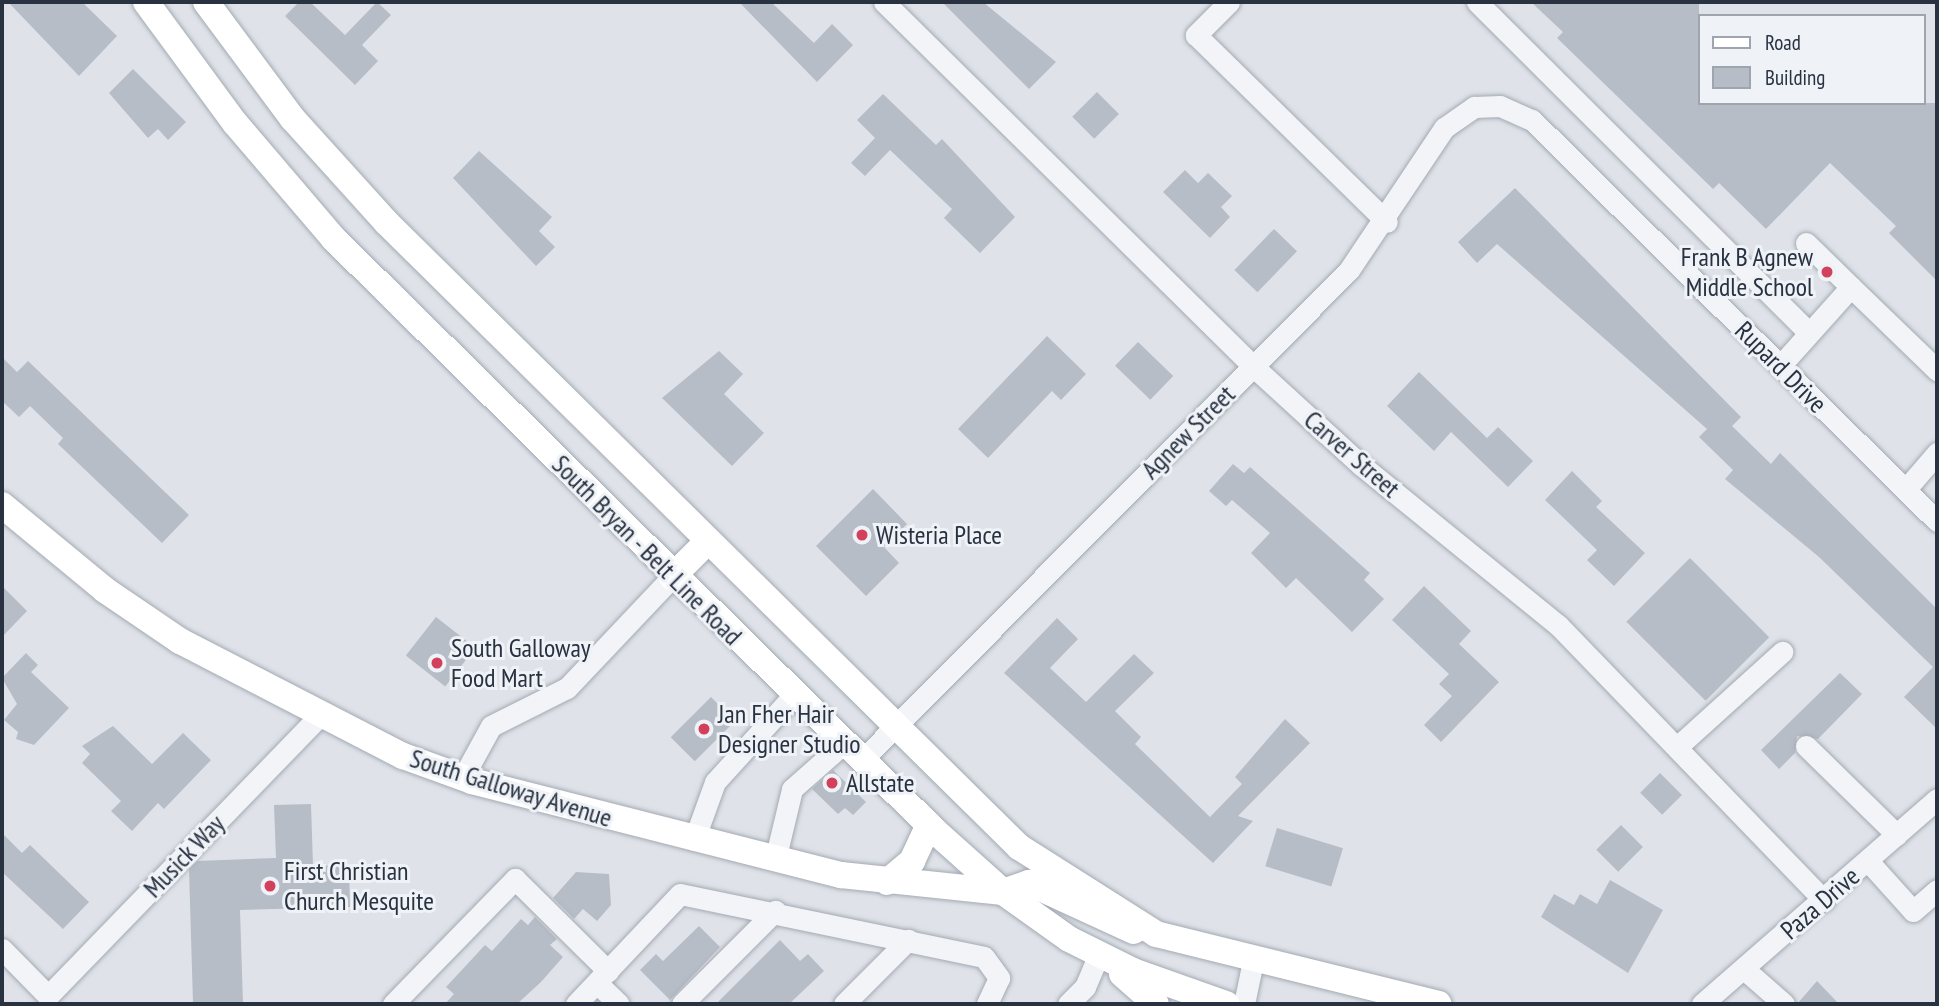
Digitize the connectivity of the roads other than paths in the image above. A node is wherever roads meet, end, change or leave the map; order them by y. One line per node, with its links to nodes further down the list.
1 (146, 2): 19 (main road, South Bryan - Belt Line Road)
2 (206, 2): 18 (main road, South Bryan - Belt Line Road)
3 (884, 2): 12 (street, Carver Street)
4 (1229, 2): 7 (street)
5 (1477, 2): 10 (street)
6 (1500, 106): 7 (street, Agnew Street); 11 (street, Rupard Drive)
7 (1387, 222): 12 (street, Agnew Street)
8 (1806, 243): 9 (street)
9 (1851, 287): 10 (street); 13 (street)
10 (1808, 332): 11 (street)
11 (1780, 366): 15 (street, Rupard Drive)
12 (1254, 367): 23 (street, Agnew Street); 25 (street, Carver Street)
13 (1937, 370)
14 (1937, 453): 15 (street)
15 (1906, 489): 17 (street, Rupard Drive)
16 (4, 510): 22 (main road, South Galloway Avenue)
17 (1937, 521)
18 (707, 542): 19 (main road); 23 (main road, South Bryan - Belt Line Road)
19 (672, 577): 21 (main road, South Bryan - Belt Line Road); 27 (street)
20 (1782, 652): 25 (street)
21 (794, 695): 26 (main road, South Bryan - Belt Line Road); 31 (street)
22 (319, 716): 27 (main road, South Galloway Avenue); 41 (street, Musick Way)
23 (895, 726): 26 (street, Agnew Street); 39 (main road, South Bryan - Belt Line Road)
24 (1806, 746): 30 (street)
25 (1677, 747): 37 (street, Carver Street)
26 (853, 751): 29 (main road, South Bryan - Belt Line Road); 32 (street, Agnew Street)
27 (463, 777): 31 (main road, South Galloway Avenue)
28 (1937, 799): 30 (street, Paza Drive)
29 (929, 825): 34 (main road); 36 (main road, South Bryan - Belt Line Road)
30 (1897, 835): 33 (street, Paza Drive)
31 (694, 840): 32 (main road, South Galloway Avenue)
32 (775, 860): 34 (main road, South Galloway Avenue)
33 (1868, 861): 35 (street); 37 (street, Paza Drive)
34 (887, 882): 36 (main road, South Galloway Avenue)
35 (1937, 890)
36 (1003, 892): 39 (main road); 42 (main road, South Bryan - Belt Line Road)
37 (1824, 900): 44 (street, Paza Drive)
38 (775, 911): 40 (street); 45 (street); 49 (street)
39 (1156, 934): 43 (main road, South Bryan - Belt Line Road)
40 (908, 940): 50 (street); 51 (street)
41 (2, 949)
42 (1098, 956): 52 (street); 53 (main road); 54 (main road, South Bryan - Belt Line Road)
43 (1253, 961): 55 (street); 56 (main road, South Bryan - Belt Line Road)
44 (1744, 969): 57 (street, Paza Drive); 58 (street)
45 (602, 977): 46 (street); 47 (street); 48 (street)
46 (393, 1004)
47 (576, 1004)
48 (619, 1004)
49 (682, 1004)
50 (844, 1004)
51 (987, 1004)
52 (1068, 1004)
53 (1156, 1004)
54 (1226, 1004)
55 (1244, 1004)
56 (1438, 1004)
57 (1702, 1004)
58 (1784, 1004)

